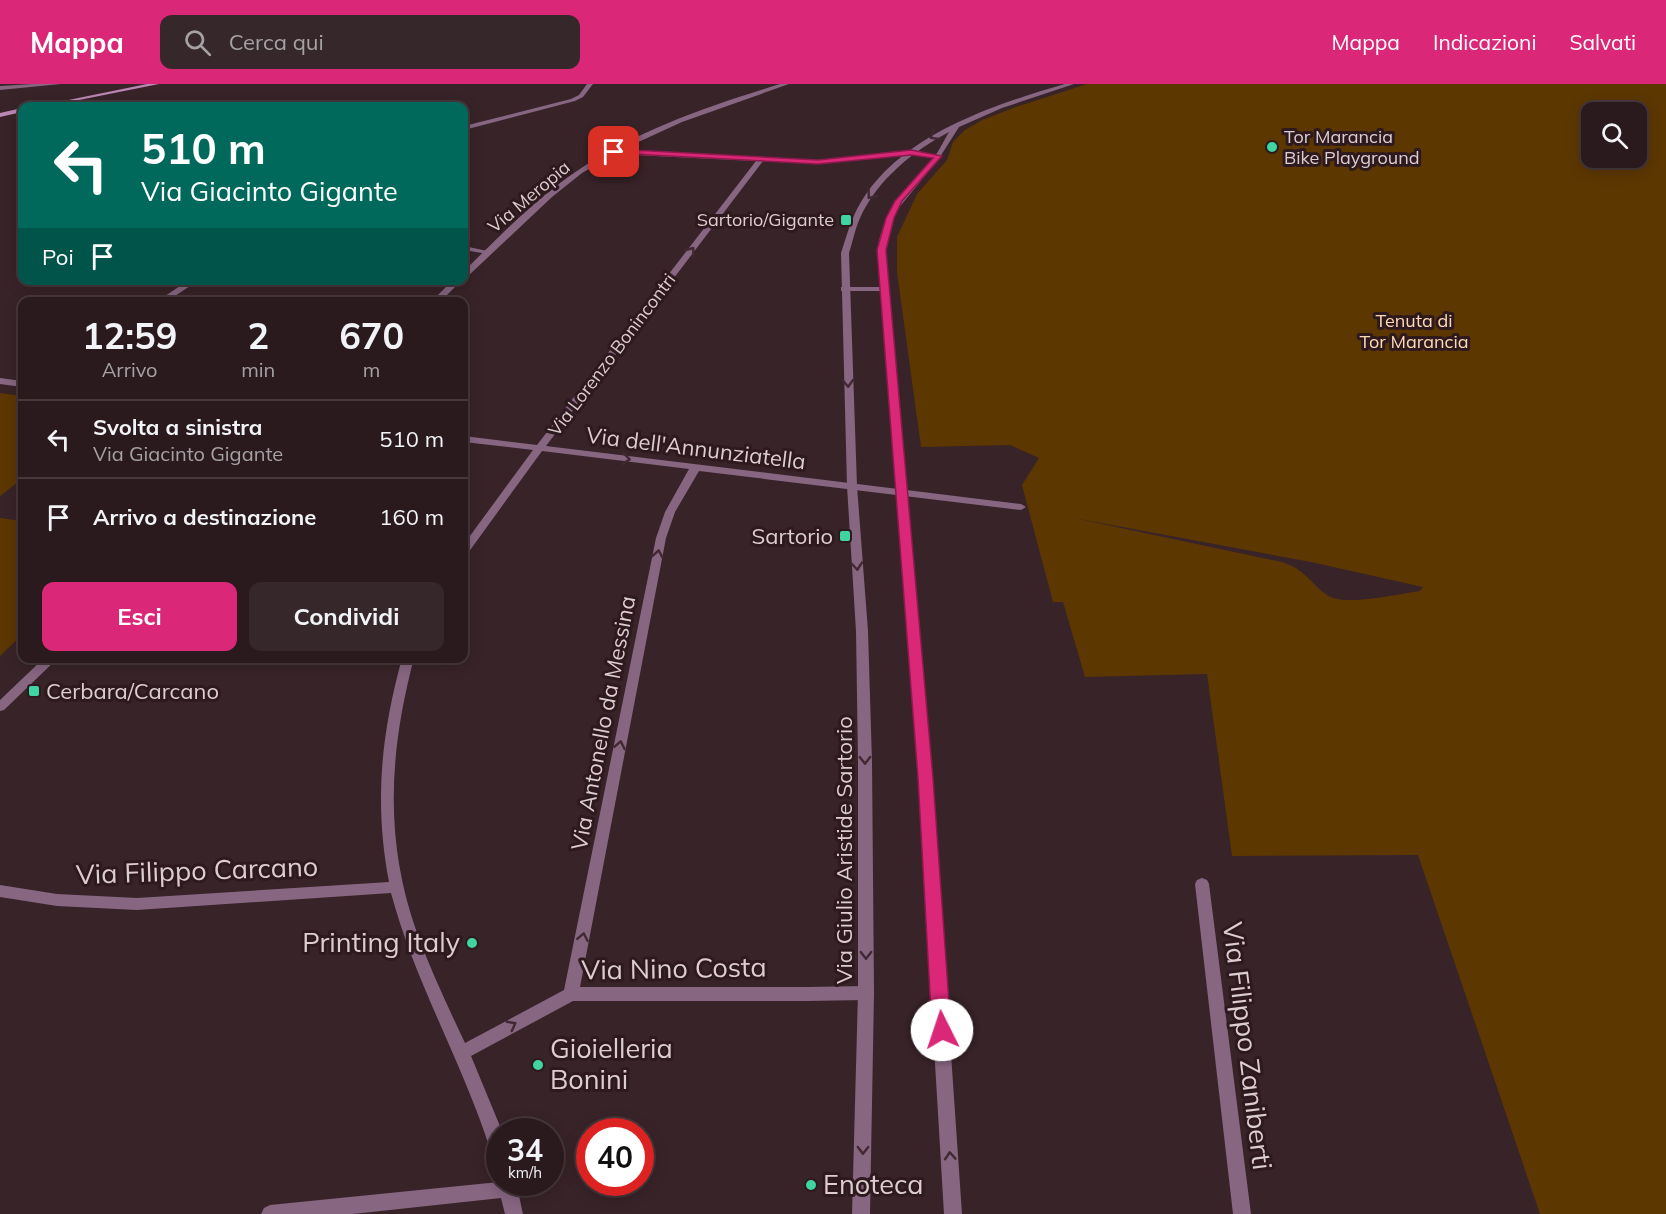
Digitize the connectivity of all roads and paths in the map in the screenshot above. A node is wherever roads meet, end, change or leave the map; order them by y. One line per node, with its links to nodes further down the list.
1 (58, 84): 6 (street)
2 (154, 84): 7 (main road)
3 (590, 84): 11 (street)
4 (786, 84): 12 (street, Via Meropia)
5 (1071, 84): 10 (street, Via Giulio Aristide Sartorio)
6 (0, 88)
7 (62, 102)
8 (18, 111): 9 (main road)
9 (0, 115)
10 (959, 124): 13 (street, Via Giulio Aristide Sartorio, one-way to 13); 14 (street)
11 (468, 127)
12 (614, 152): 15 (street); 17 (street, Via Meropia)
13 (911, 153): 14 (street); 15 (street); 21 (street, Via Giulio Aristide Sartorio, one-way to 21)
14 (938, 156): 22 (street)
15 (761, 159): 28 (street, Via Lorenzo Bonincontri, one-way to 15)
16 (468, 249): 17 (street)
17 (488, 252): 18 (street, Via Meropia)
18 (468, 271)
19 (187, 285): 23 (street)
20 (453, 285): 24 (street)
21 (844, 289): 22 (street); 30 (street, Via Giulio Aristide Sartorio, one-way to 30)
22 (884, 289): 31 (street)
23 (168, 297)
24 (440, 297)
25 (0, 381): 26 (street)
26 (18, 383)
27 (468, 439): 28 (street, Via dell'Annunziatella)
28 (541, 448): 29 (street, Via dell'Annunziatella, one-way to 29); 33 (street, Via Lorenzo Bonincontri)
29 (695, 468): 30 (street, Via dell'Annunziatella); 41 (street, Via Antonello da Messina, one-way to 29)
30 (852, 486): 31 (street); 40 (street, Via Giulio Aristide Sartorio, one-way to 40)
31 (902, 494): 32 (street); 49 (street, one-way to 31)
32 (1022, 507)
33 (468, 546)
34 (47, 663): 36 (street)
35 (407, 663): 38 (street)
36 (0, 707)
37 (1202, 884): 50 (street, Via Filippo Zaniberti)
38 (397, 887): 39 (street, Via Filippo Carcano); 42 (street)
39 (0, 891)
40 (866, 993): 41 (street, Via Nino Costa); 48 (street, Via Giulio Aristide Sartorio, one-way to 48)
41 (571, 994): 42 (street, Via Nino Costa, one-way to 41)
42 (461, 1053): 43 (street)
43 (488, 1118)
44 (486, 1188): 46 (street)
45 (510, 1196): 47 (street)
46 (270, 1214)
47 (514, 1214)
48 (861, 1214)
49 (953, 1214)
50 (1242, 1214)

